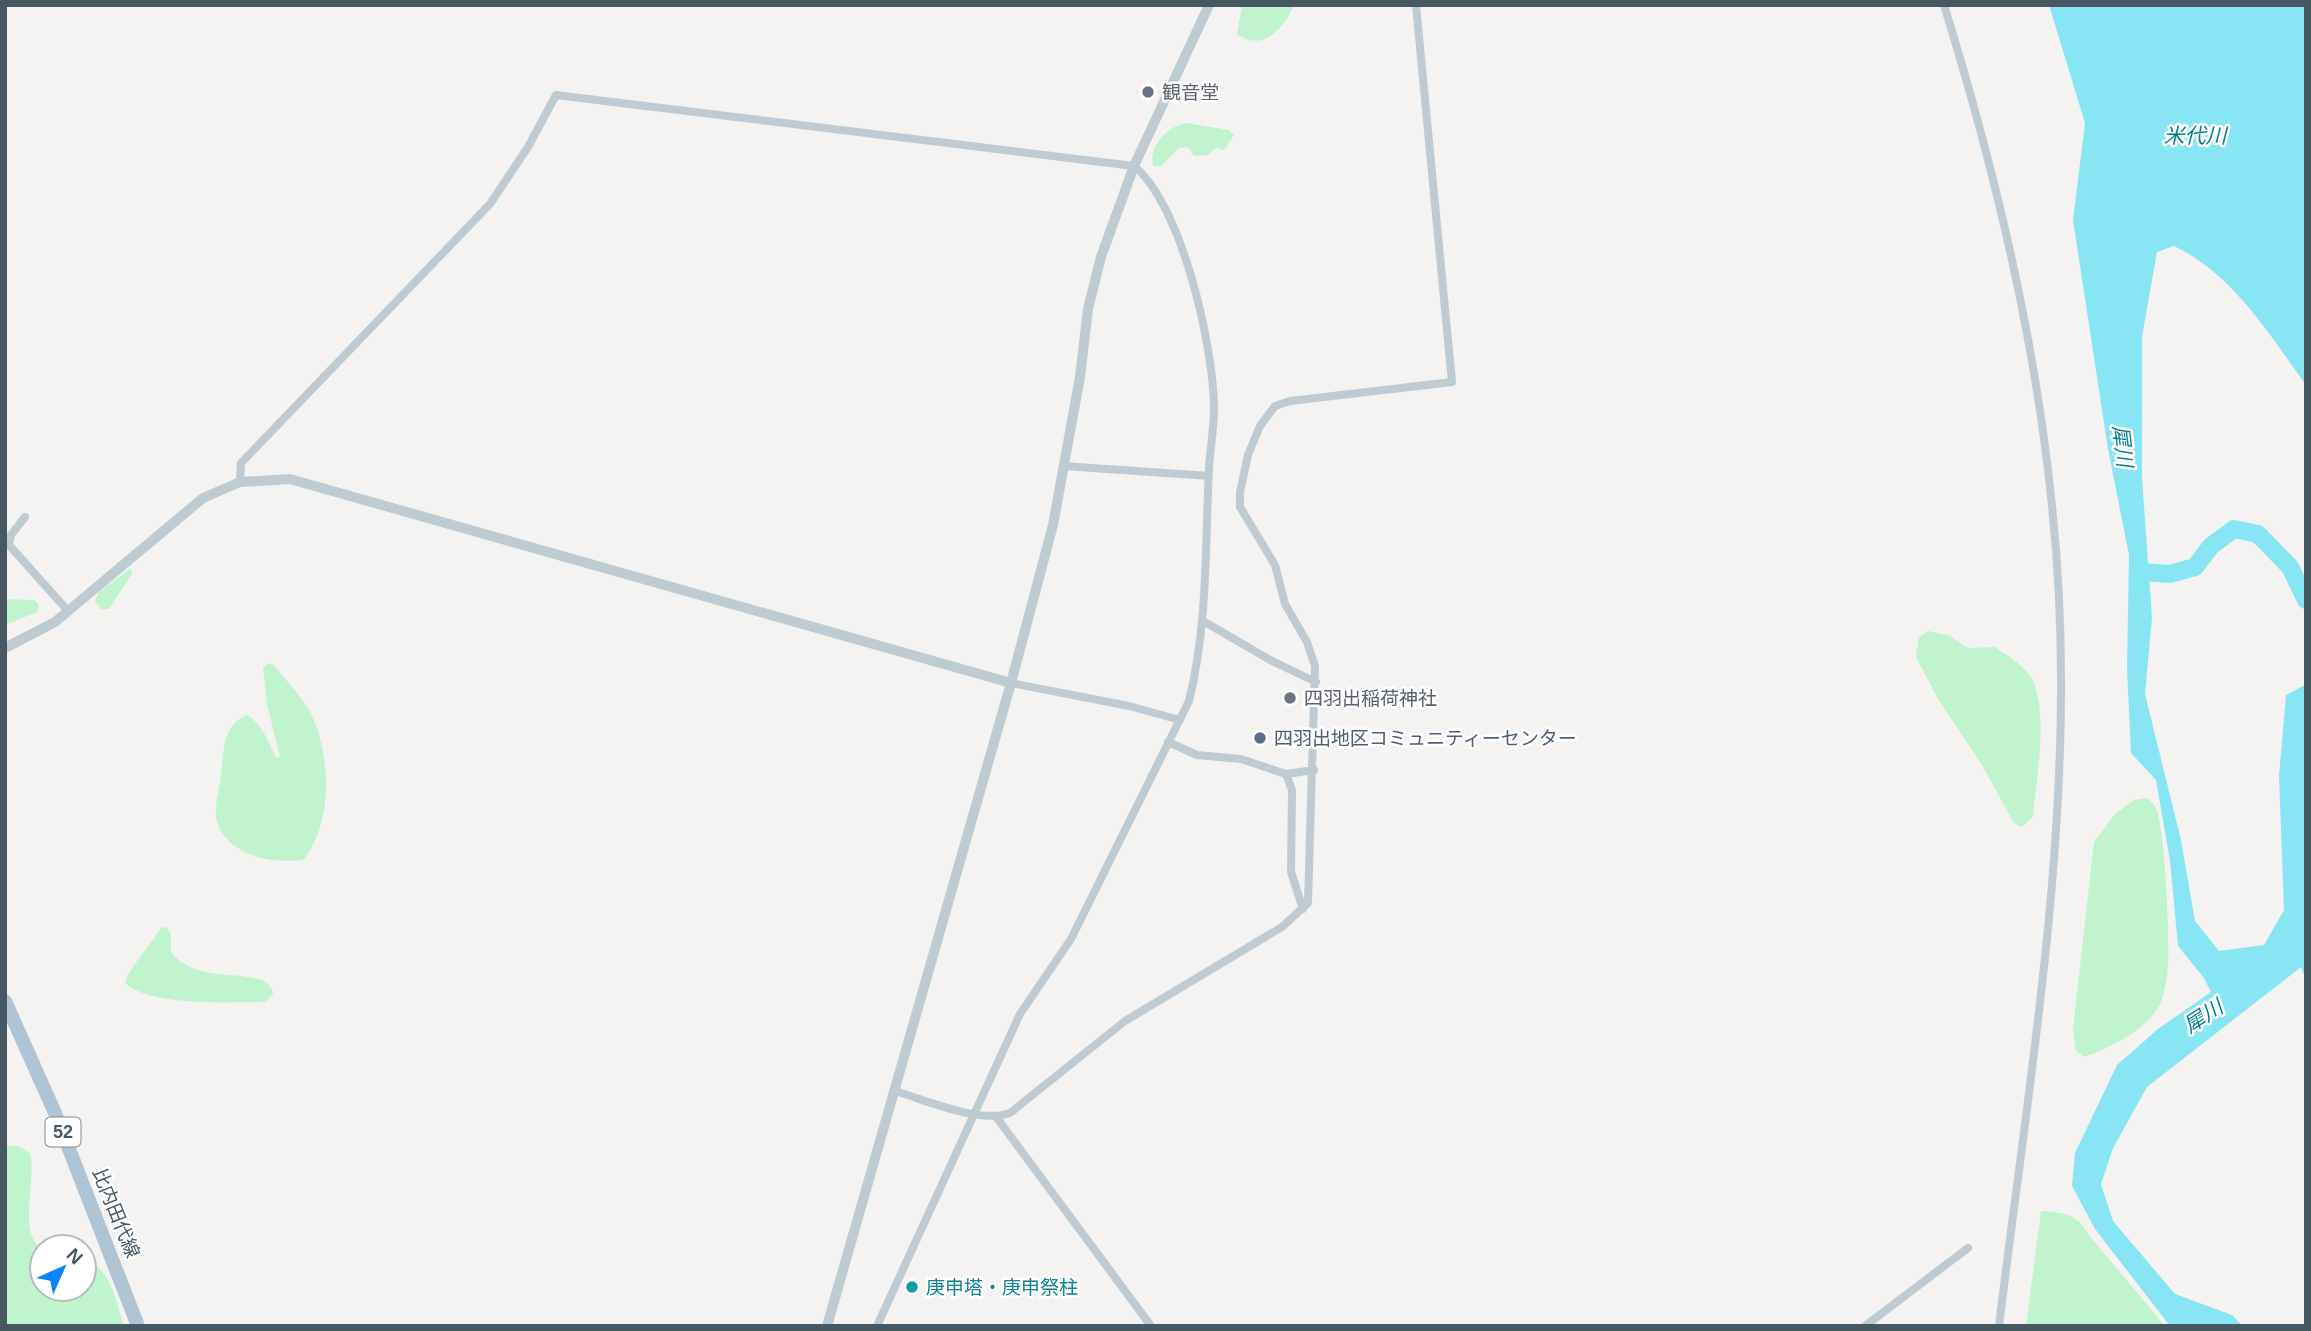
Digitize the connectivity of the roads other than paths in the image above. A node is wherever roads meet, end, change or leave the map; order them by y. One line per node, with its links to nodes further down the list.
1 (1209, 5): 4 (street)
2 (1416, 5): 13 (street)
3 (1944, 5): 29 (street)
4 (1134, 166): 5 (street); 6 (street); 7 (street)
5 (1063, 466): 6 (street); 12 (street)
6 (1209, 477): 10 (street)
7 (240, 482): 9 (street); 12 (street)
8 (25, 517): 9 (street)
9 (68, 611): 11 (street)
10 (1203, 621): 13 (street); 14 (street)
11 (5, 648)
12 (1012, 682): 14 (street); 20 (street)
13 (1317, 682): 16 (street)
14 (1180, 720): 15 (street)
15 (1168, 742): 17 (street); 21 (street)
16 (1314, 770): 17 (street); 18 (street)
17 (1286, 774): 18 (street)
18 (1303, 909): 22 (street)
19 (5, 1001): 24 (main road, 比内田代線 / 52)
20 (895, 1091): 21 (street); 25 (street)
21 (973, 1114): 22 (street); 26 (street)
22 (996, 1118): 27 (street)
23 (1968, 1248): 28 (street)
24 (138, 1326)
25 (827, 1326)
26 (877, 1326)
27 (1151, 1326)
28 (1865, 1326)
29 (1999, 1326)

